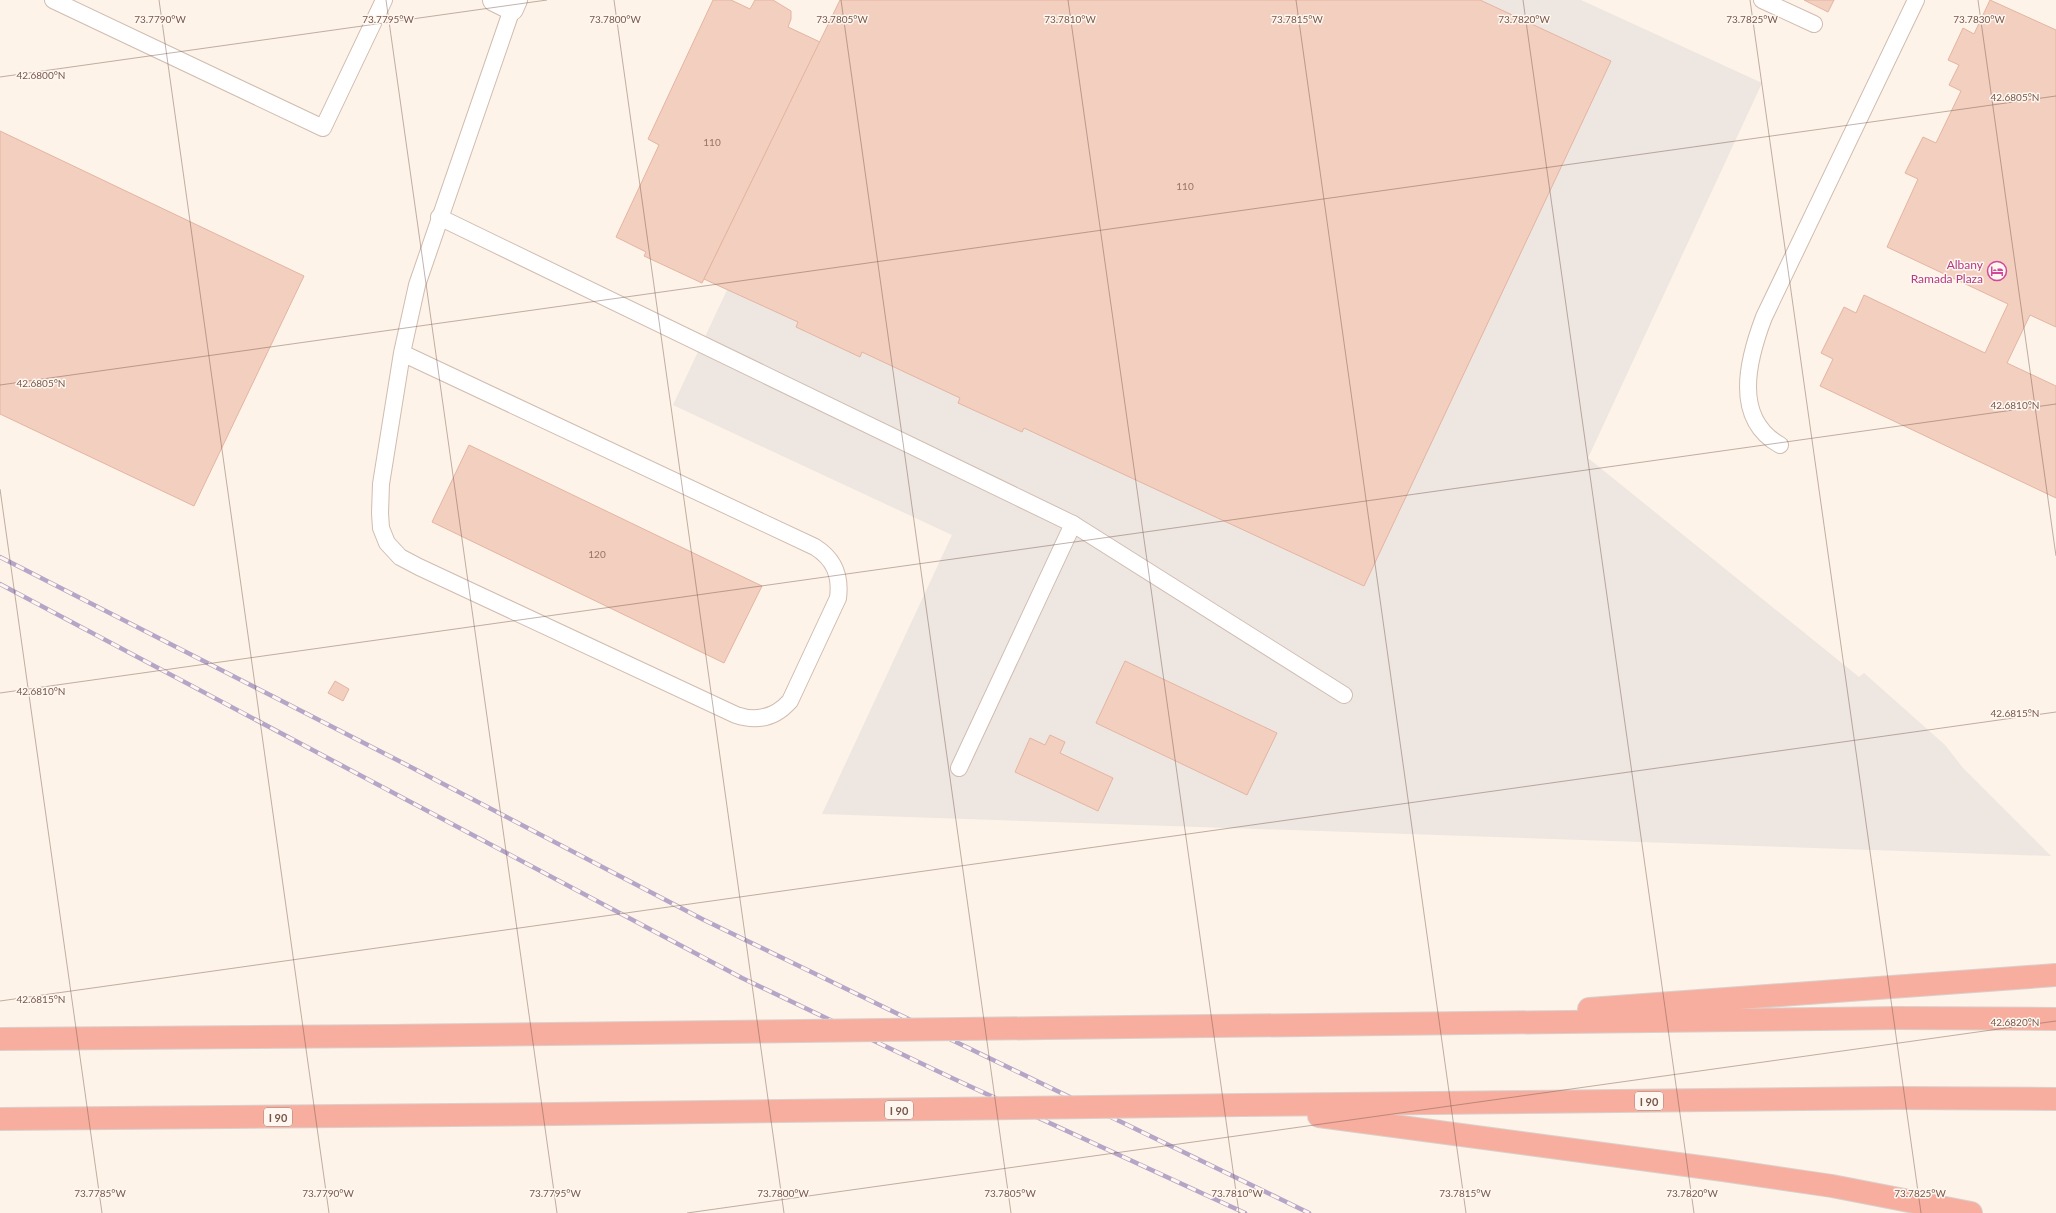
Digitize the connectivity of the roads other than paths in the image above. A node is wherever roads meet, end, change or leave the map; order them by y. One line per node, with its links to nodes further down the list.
1 (53, 0): 2 (lane)
2 (384, 0)
3 (1762, 0): 6 (lane)
4 (1916, 0): 9 (lane)
5 (507, 3): 7 (lane)
6 (1814, 24)
7 (439, 217): 8 (lane); 10 (lane)
8 (402, 352): 8 (lane)
9 (1780, 445)
10 (1073, 524): 11 (lane); 12 (lane)
11 (1344, 695)
12 (959, 768)
13 (2056, 975): 15 (highway)
14 (2056, 1019): 15 (highway)
15 (1364, 1025): 16 (highway, bridge)
16 (0, 1039)
17 (2056, 1099): 18 (highway, I 90)
18 (1242, 1105): 19 (highway, I 90, bridge); 20 (highway)
19 (0, 1119)
20 (1971, 1213)

